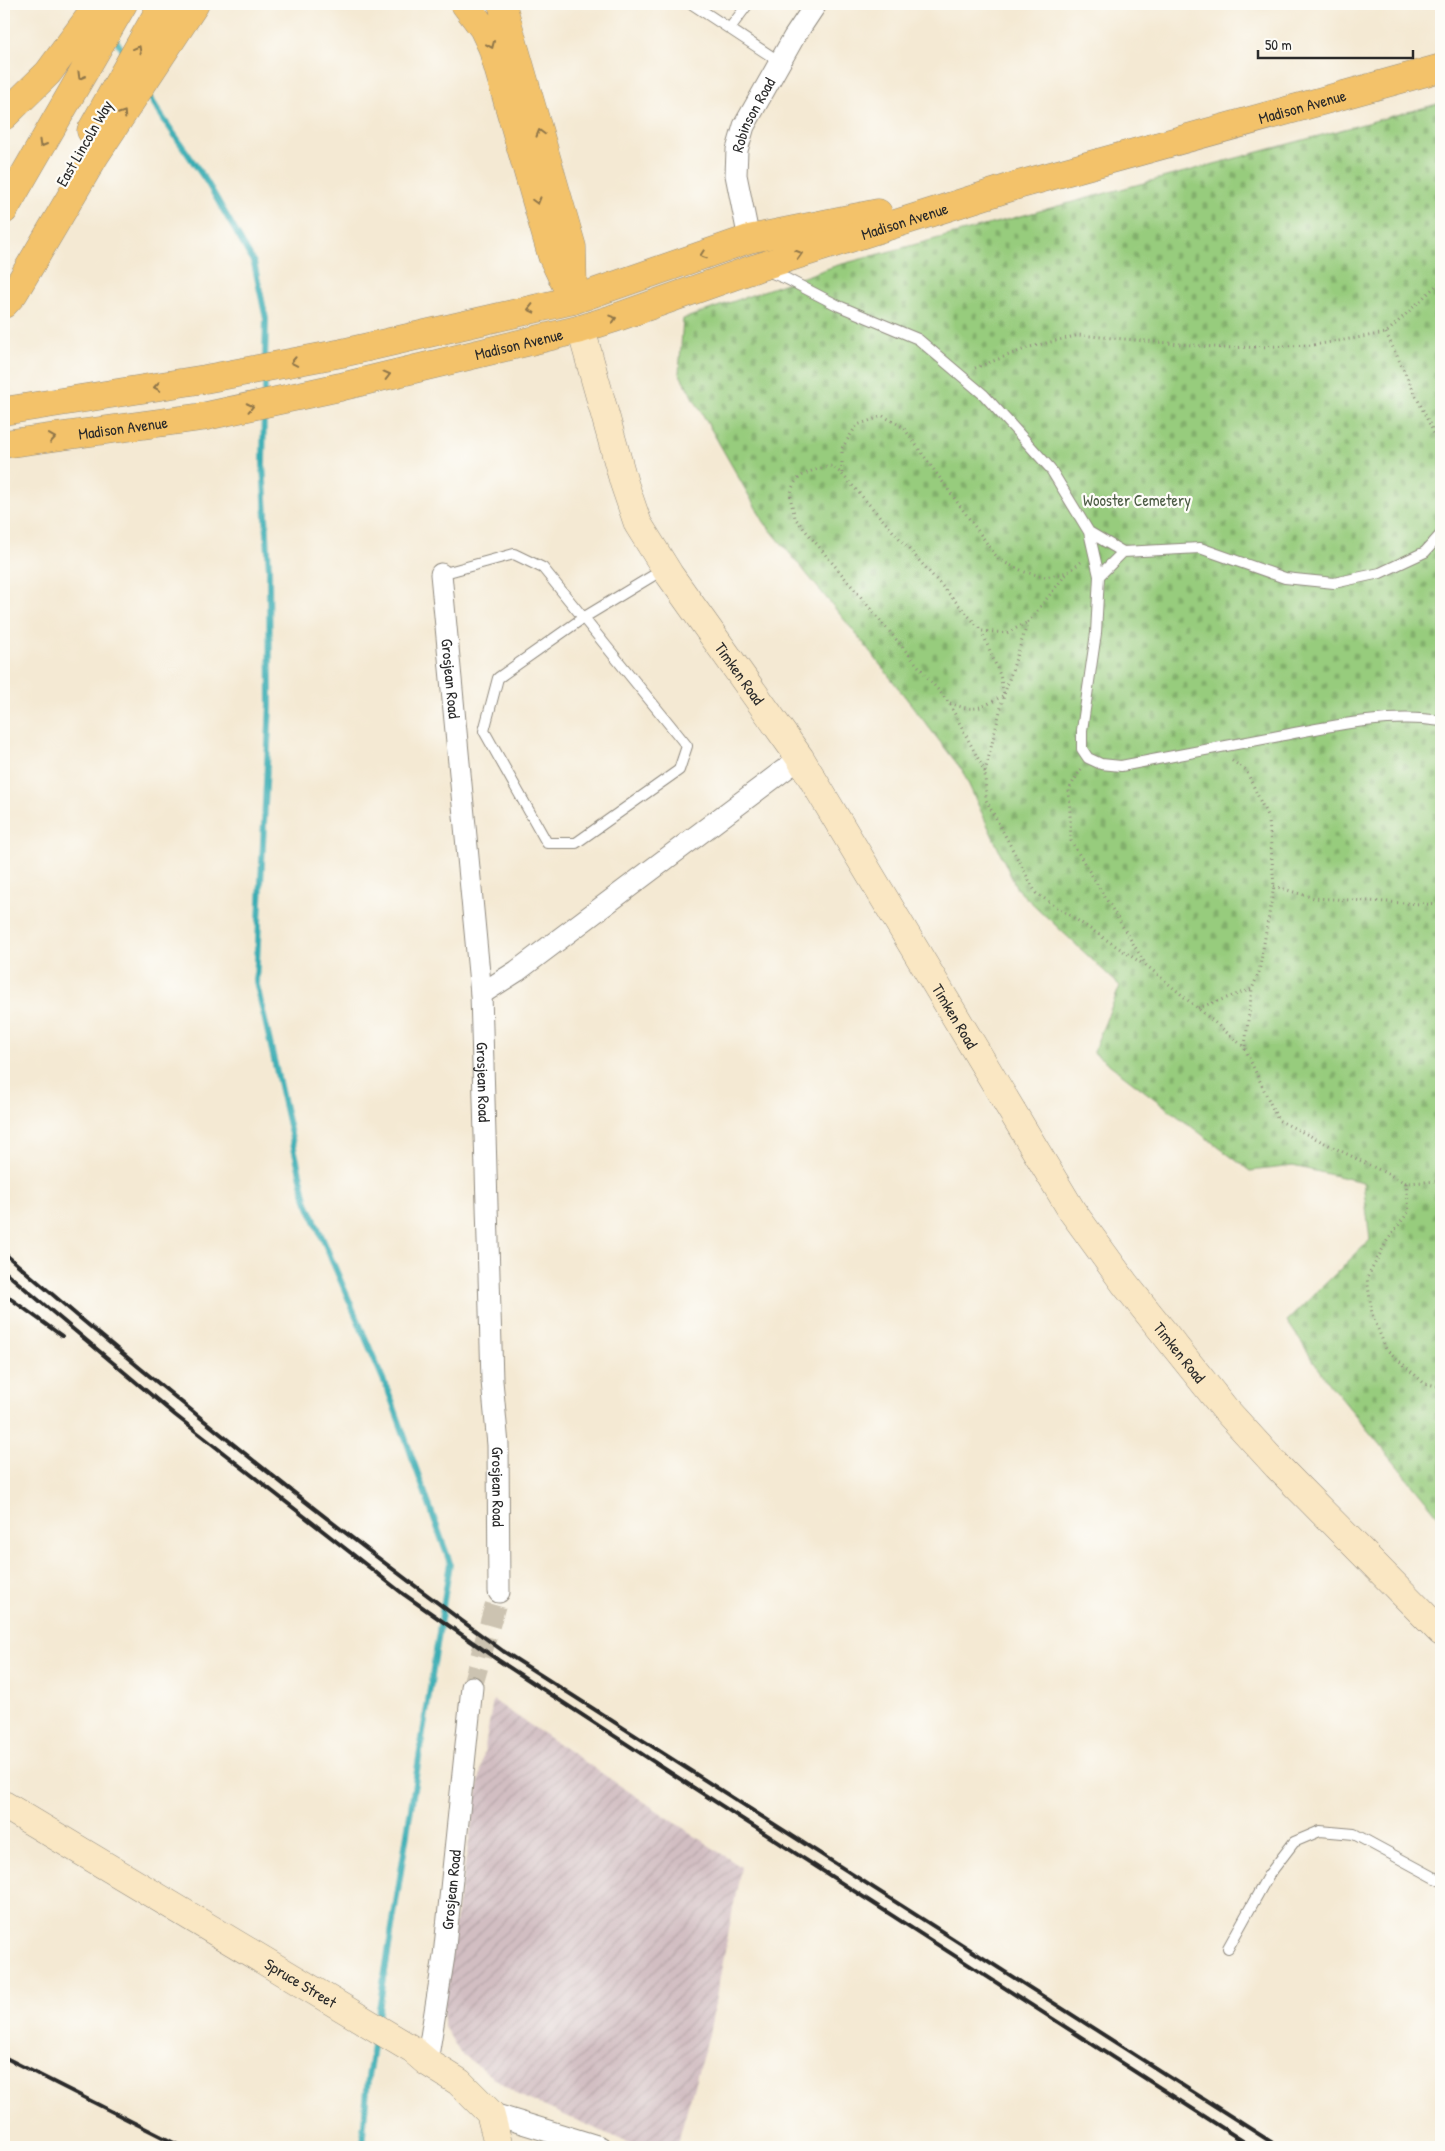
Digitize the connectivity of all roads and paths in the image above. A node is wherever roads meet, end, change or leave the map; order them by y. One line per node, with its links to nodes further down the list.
1 (99, 4): 13 (main road)
2 (123, 4): 16 (main road, one-way to 16)
3 (163, 4): 14 (main road, East Lincoln Way, one-way to 3)
4 (465, 4): 21 (main road, one-way to 21)
5 (502, 4): 21 (main road, one-way to 5)
6 (692, 4): 10 (lane)
7 (748, 4): 10 (lane)
8 (816, 4): 11 (street, Robinson Road)
9 (194, 5): 14 (main road, one-way to 9)
10 (730, 28): 11 (lane)
11 (780, 62): 17 (street, Robinson Road)
12 (1441, 68): 15 (main road, Madison Avenue)
13 (4, 116)
14 (92, 146): 19 (main road, East Lincoln Way); 22 (main road)
15 (1018, 185): 17 (main road, Madison Avenue); 18 (main road, Madison Avenue, one-way to 15)
16 (4, 210)
17 (749, 239): 21 (main road, Madison Avenue, one-way to 21)
18 (756, 268): 23 (main road, Madison Avenue, one-way to 18); 25 (lane)
19 (4, 281)
20 (1441, 281): 24 (path)
21 (573, 300): 23 (main road); 26 (main road, Madison Avenue, one-way to 26)
22 (4, 304)
23 (581, 329): 27 (main road, Madison Avenue, one-way to 23); 34 (street, Timken Road)
24 (1386, 333): 25 (path); 28 (path)
25 (960, 374): 30 (lane)
26 (5, 411)
27 (4, 444)
28 (1441, 448)
29 (842, 474): 35 (path); 40 (path); 42 (path)
30 (1089, 532): 32 (lane); 33 (lane)
31 (1441, 534): 32 (lane)
32 (1123, 552): 37 (lane)
33 (1094, 553): 35 (path); 37 (lane)
34 (665, 568): 38 (lane); 45 (street, Timken Road)
35 (1068, 572): 39 (path)
36 (441, 574): 38 (lane); 53 (street, Grosjean Road)
37 (1099, 576): 46 (lane)
38 (584, 618): 38 (lane)
39 (1028, 622): 40 (path); 41 (path)
40 (982, 631): 41 (path)
41 (1004, 695): 42 (path); 47 (path)
42 (949, 703): 47 (path)
43 (1441, 721): 44 (lane)
44 (1214, 748): 46 (lane); 48 (path)
45 (800, 758): 53 (street); 60 (street, Timken Road)
46 (1088, 758): 51 (path)
47 (985, 772): 51 (path)
48 (1274, 886): 50 (path); 52 (path)
49 (1441, 888): 50 (path)
50 (1439, 904)
51 (1146, 965): 54 (path)
52 (1252, 989): 54 (path); 55 (path)
53 (481, 994): 59 (street, Grosjean Road)
54 (1198, 1008): 55 (path)
55 (1244, 1047): 57 (path)
56 (1441, 1181): 57 (path)
57 (1406, 1183): 58 (path)
58 (1441, 1387)
59 (499, 1592)
60 (1441, 1632)
61 (472, 1687): 65 (street, Grosjean Road)
62 (4, 1805): 65 (street, Spruce Street)
63 (1441, 1881): 64 (lane)
64 (1228, 1948)
65 (420, 2056): 66 (street, Spruce Street)
66 (490, 2113): 67 (street); 68 (street, Spruce Street)
67 (499, 2147)
68 (600, 2147)

